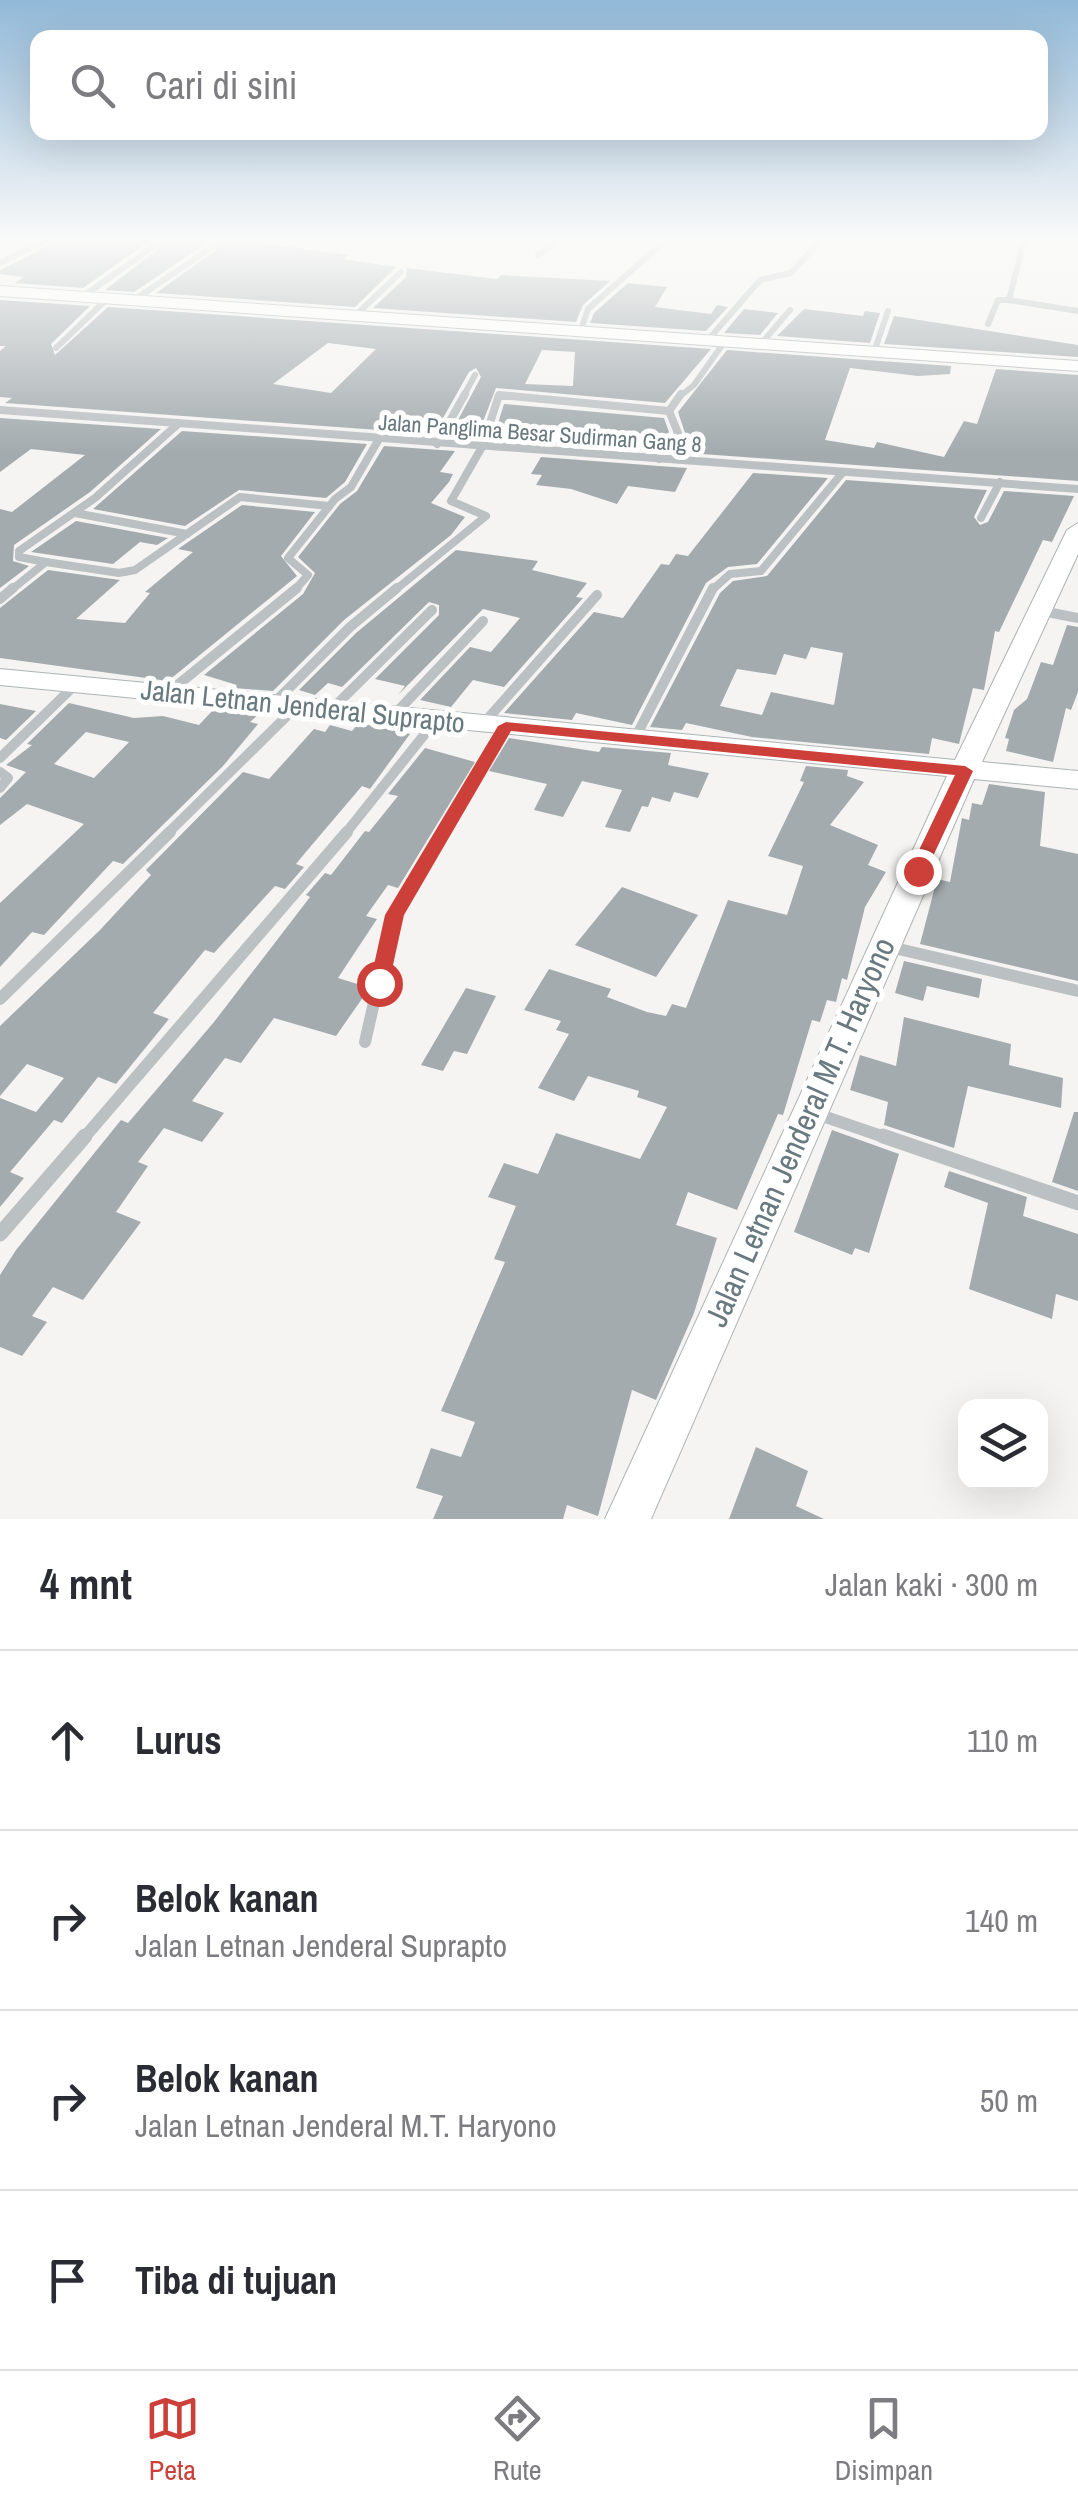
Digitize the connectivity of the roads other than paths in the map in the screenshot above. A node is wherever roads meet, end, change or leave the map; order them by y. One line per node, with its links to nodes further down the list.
1 (95, 311): 14 (street)
2 (295, 311): 9 (main road)
3 (360, 311): 9 (street)
4 (588, 311): 11 (street)
5 (737, 311): 12 (street)
6 (789, 311): 13 (street)
7 (888, 311): 15 (street)
8 (993, 311): 10 (street)
9 (356, 315): 11 (main road)
10 (988, 324)
11 (580, 330): 12 (main road)
12 (716, 340): 13 (main road); 21 (street)
13 (760, 344): 15 (main road)
14 (56, 348)
15 (874, 352): 16 (main road)
16 (1078, 366)
17 (475, 376): 24 (street)
18 (540, 385): 19 (street)
19 (537, 397): 21 (street); 25 (street)
20 (0, 410): 22 (street, Jalan Panglima Besar Sudirman Gang 8)
21 (669, 411): 26 (street)
22 (178, 424): 23 (street, Jalan Panglima Besar Sudirman Gang 8); 31 (street)
23 (379, 439): 24 (street, Jalan Panglima Besar Sudirman Gang 8); 30 (street)
24 (437, 444): 25 (street, Jalan Panglima Besar Sudirman Gang 8)
25 (482, 447): 26 (street, Jalan Panglima Besar Sudirman Gang 8); 45 (street)
26 (659, 459): 27 (street, Jalan Panglima Besar Sudirman Gang 8)
27 (843, 472): 28 (street, Jalan Panglima Besar Sudirman Gang 8); 50 (street)
28 (1000, 482): 29 (street, Jalan Panglima Besar Sudirman Gang 8); 32 (street)
29 (1078, 489)
30 (329, 506): 34 (street); 44 (street)
31 (75, 512): 34 (street); 35 (street)
32 (981, 518)
33 (1078, 530): 39 (main road, Jalan Letnan Jenderal M.T. Haryono)
34 (186, 534): 35 (street)
35 (46, 562): 37 (street)
36 (597, 595): 49 (street)
37 (0, 598)
38 (432, 610): 46 (street)
39 (1041, 610): 40 (street); 52 (main road, Jalan Letnan Jenderal M.T. Haryono)
40 (1078, 618)
41 (483, 621): 47 (street)
42 (1, 679): 43 (main road, Jalan Letnan Jenderal Suprapto)
43 (76, 684): 44 (main road, Jalan Letnan Jenderal Suprapto); 51 (street)
44 (168, 693): 45 (main road, Jalan Letnan Jenderal Suprapto)
45 (284, 706): 46 (main road, Jalan Letnan Jenderal Suprapto); 58 (street)
46 (331, 711): 47 (main road, Jalan Letnan Jenderal Suprapto)
47 (394, 716): 48 (main road, Jalan Letnan Jenderal Suprapto)
48 (436, 720): 49 (main road, Jalan Letnan Jenderal Suprapto); 62 (street)
49 (495, 725): 50 (main road, Jalan Letnan Jenderal Suprapto); 59 (street)
50 (635, 739): 52 (main road, Jalan Letnan Jenderal Suprapto)
51 (0, 758)
52 (965, 771): 54 (main road, Jalan Letnan Jenderal Suprapto); 56 (main road, Jalan Letnan Jenderal M.T. Haryono)
53 (0, 772): 55 (street)
54 (1078, 780)
55 (0, 788)
56 (884, 946): 57 (street); 60 (main road, Jalan Letnan Jenderal M.T. Haryono)
57 (1078, 991)
58 (0, 999)
59 (364, 1042)
60 (808, 1112): 61 (street); 63 (main road, Jalan Letnan Jenderal M.T. Haryono)
61 (1078, 1203)
62 (0, 1234)
63 (628, 1519)

